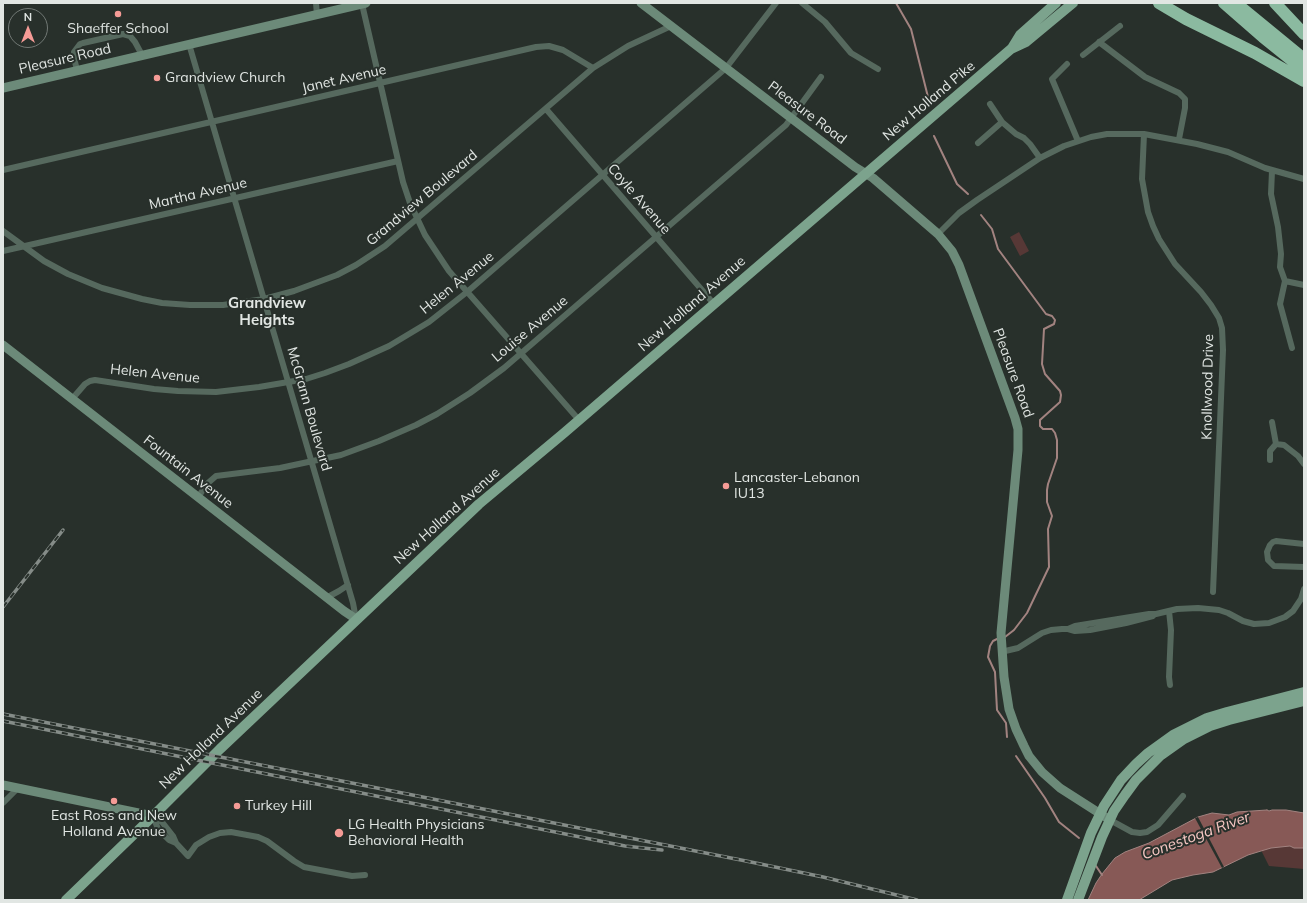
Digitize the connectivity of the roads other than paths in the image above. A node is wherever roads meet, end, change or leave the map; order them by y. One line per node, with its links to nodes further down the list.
1 (316, 3): 12 (street)
2 (364, 3): 12 (street, Pleasure Road); 30 (street)
3 (641, 3): 13 (street, Pleasure Road)
4 (776, 3): 24 (street, Helen Avenue)
5 (802, 3): 25 (street)
6 (1056, 3): 18 (main road, New Holland Pike)
7 (1073, 3): 18 (main road, New Holland Pike)
8 (1159, 3): 29 (highway)
9 (1224, 3): 27 (highway)
10 (1236, 3): 21 (highway)
11 (1275, 3): 15 (highway)
12 (317, 14): 17 (street, Pleasure Road)
13 (671, 26): 23 (street, Grandview Boulevard); 24 (street, Pleasure Road)
14 (1120, 26): 16 (street)
15 (1304, 34)
16 (1099, 42): 19 (street); 38 (street)
17 (189, 44): 20 (street, Pleasure Road); 35 (street, McGrann Boulevard)
18 (1011, 49): 45 (main road, New Holland Pike)
19 (1083, 54)
20 (142, 55): 26 (street, Pleasure Road); 26 (street)
21 (1304, 59)
22 (1067, 64): 39 (street)
23 (593, 68): 30 (street, Janet Avenue); 33 (street, Grandview Boulevard)
24 (726, 68): 34 (street, Pleasure Road); 46 (street, Helen Avenue)
25 (878, 69)
26 (77, 70): 31 (street, Pleasure Road)
27 (1304, 70)
28 (821, 77): 34 (street, Louise Avenue)
29 (1304, 81)
30 (380, 83): 35 (street, Janet Avenue); 42 (street)
31 (3, 88)
32 (990, 104): 36 (street)
33 (546, 109): 46 (street, Coyle Avenue); 49 (street, Grandview Boulevard)
34 (791, 119): 45 (street, Pleasure Road); 52 (street, Louise Avenue)
35 (212, 122): 43 (street, Janet Avenue); 48 (street, McGrann Boulevard)
36 (1002, 122): 40 (street); 41 (street)
37 (1144, 134): 38 (street); 39 (street); 76 (street, Knollwood Drive)
38 (1179, 139): 44 (street)
39 (1078, 141): 41 (street)
40 (978, 143)
41 (1040, 158): 51 (street)
42 (398, 161): 48 (street, Martha Avenue); 49 (street)
43 (3, 170)
44 (1272, 171): 47 (street); 55 (street)
45 (865, 173): 51 (street, Pleasure Road); 59 (main road, New Holland Avenue)
46 (603, 175): 52 (street, Coyle Avenue); 57 (street, Helen Avenue)
47 (1304, 179)
48 (234, 198): 53 (street, Martha Avenue); 58 (street, McGrann Boulevard)
49 (417, 220): 57 (street); 58 (street, Grandview Boulevard)
50 (3, 231): 53 (street, Grandview Boulevard)
51 (938, 234): 80 (street, Pleasure Road)
52 (656, 237): 59 (street, Coyle Avenue); 62 (street, Louise Avenue)
53 (23, 247): 54 (street, Martha Avenue); 58 (street, Grandview Boulevard)
54 (3, 251)
55 (1285, 281): 56 (street); 61 (street)
56 (1304, 285)
57 (467, 292): 62 (street); 63 (street, Helen Avenue)
58 (264, 299): 63 (street, McGrann Boulevard)
59 (714, 304): 65 (main road, New Holland Avenue)
60 (3, 345): 64 (street, Fountain Avenue)
61 (1292, 348)
62 (521, 353): 65 (street); 69 (street, Louise Avenue)
63 (289, 382): 64 (street, Helen Avenue); 69 (street, McGrann Boulevard)
64 (72, 399): 71 (street, Fountain Avenue)
65 (579, 420): 79 (main road, New Holland Avenue)
66 (1272, 422): 67 (street)
67 (1276, 444): 68 (street); 70 (street)
68 (1270, 460)
69 (312, 462): 71 (street, Louise Avenue); 74 (street, McGrann Boulevard)
70 (1304, 464)
71 (198, 497): 77 (street, Fountain Avenue)
72 (1304, 544): 73 (street)
73 (1304, 567)
74 (348, 584): 77 (street); 79 (street, McGrann Boulevard)
75 (1304, 589): 78 (street)
76 (1213, 592)
77 (326, 598): 79 (street, Fountain Avenue)
78 (1169, 611): 80 (street); 81 (street)
79 (356, 619): 89 (main road, New Holland Avenue)
80 (1001, 652): 88 (street, Pleasure Road)
81 (1170, 685)
82 (1304, 692): 88 (main road)
83 (1304, 701): 90 (main road)
84 (3, 785): 85 (street)
85 (18, 788): 87 (street); 89 (street)
86 (1183, 796): 90 (street, Pleasure Road)
87 (3, 803)
88 (1100, 814): 90 (street, Pleasure Road); 93 (main road)
89 (153, 816): 91 (street); 92 (main road, New Holland Avenue)
90 (1110, 820): 94 (main road)
91 (365, 875)
92 (66, 900)
93 (1067, 900)
94 (1078, 900)

